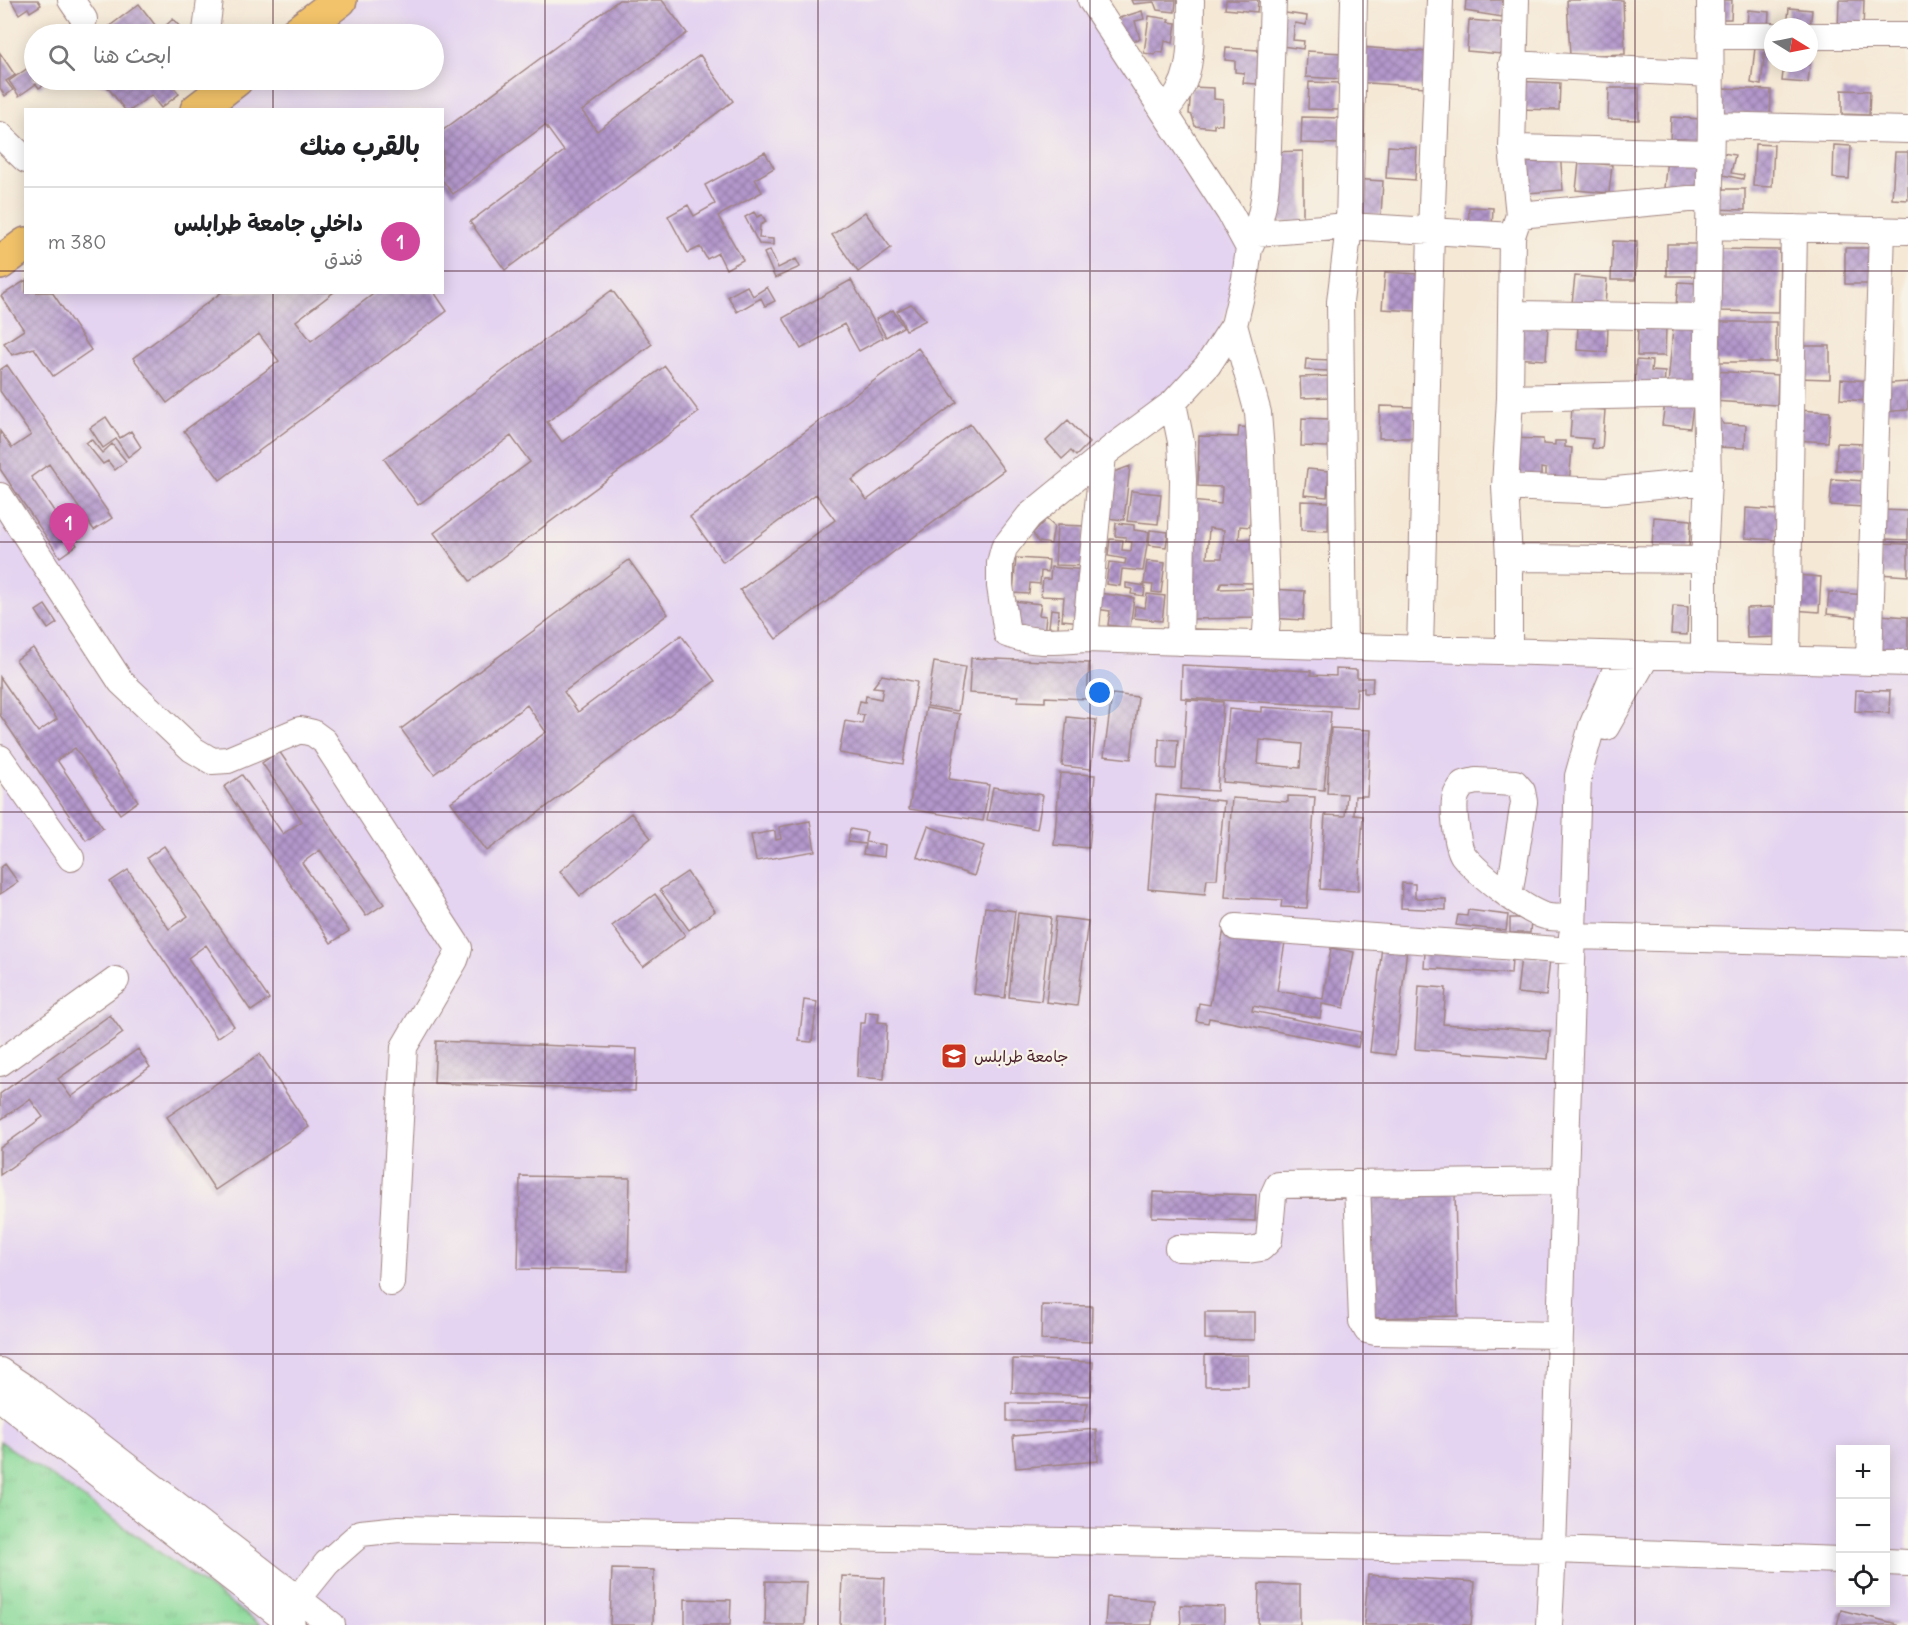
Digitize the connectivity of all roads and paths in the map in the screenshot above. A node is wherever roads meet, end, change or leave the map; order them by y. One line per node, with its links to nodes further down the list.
1 (210, 0): 10 (street)
2 (340, 0): 11 (main road)
3 (1091, 0): 20 (street)
4 (1191, 0): 20 (street)
5 (1273, 0): 35 (street)
6 (1354, 0): 29 (street)
7 (1440, 0): 34 (street)
8 (1516, 0): 16 (street)
9 (1710, 0): 12 (street)
10 (207, 24)
11 (308, 24)
12 (1710, 36): 13 (street); 17 (street)
13 (1764, 36)
14 (1818, 36): 15 (street)
15 (1908, 36)
16 (1512, 64): 17 (street); 24 (street)
17 (1711, 74): 21 (street)
18 (224, 90): 19 (main road)
19 (200, 108)
20 (1164, 111): 35 (street)
21 (1711, 125): 22 (street); 25 (street)
22 (1908, 130)
23 (0, 135): 26 (street)
24 (1512, 148): 25 (street); 28 (street)
25 (1709, 153): 27 (street)
26 (24, 158)
27 (1710, 198): 28 (street); 30 (street)
28 (1516, 225): 34 (street); 38 (street)
29 (1349, 226): 34 (street); 35 (street); 53 (street)
30 (1709, 226): 31 (street); 39 (street)
31 (1794, 228): 32 (street); 59 (street)
32 (1882, 230): 33 (street); 60 (street)
33 (1908, 231)
34 (1431, 232): 54 (street)
35 (1253, 240): 40 (street)
36 (24, 245): 37 (main road)
37 (0, 263)
38 (1511, 314): 39 (street); 42 (street)
39 (1707, 317): 41 (street)
40 (1234, 325): 43 (street); 52 (street)
41 (1706, 394): 42 (street); 45 (street)
42 (1510, 398): 46 (street)
43 (1173, 403): 44 (street); 51 (street)
44 (1103, 455): 50 (street); 50 (street)
45 (1707, 481): 46 (street); 49 (street)
46 (1505, 487): 48 (street)
47 (0, 496): 74 (street)
48 (1509, 558): 49 (street); 55 (street)
49 (1704, 560): 58 (street)
50 (1085, 639): 51 (street)
51 (1180, 642): 52 (street)
52 (1266, 644): 53 (street)
53 (1344, 647): 54 (street)
54 (1420, 649): 55 (street)
55 (1509, 651): 56 (street)
56 (1622, 655): 57 (street); 63 (street)
57 (1647, 655): 58 (street); 63 (street)
58 (1704, 657): 59 (street)
59 (1787, 659): 60 (street)
60 (1869, 662): 61 (street)
61 (1908, 663)
62 (0, 758): 64 (street)
63 (1576, 831): 67 (street)
64 (71, 858)
65 (1509, 896): 67 (street)
66 (1236, 927): 67 (street)
67 (1573, 935): 68 (street); 71 (street)
68 (1908, 944)
69 (116, 980): 70 (street)
70 (0, 1063)
71 (1564, 1182): 72 (street); 75 (street)
72 (1357, 1183): 73 (street); 75 (street)
73 (1178, 1248)
74 (391, 1283)
75 (1560, 1335): 78 (street)
76 (0, 1371): 82 (street)
77 (0, 1398): 83 (street)
78 (1553, 1550): 79 (street); 82 (street); 85 (street)
79 (1836, 1560)
80 (1890, 1562): 81 (street)
81 (1908, 1563)
82 (298, 1599): 84 (street)
83 (292, 1625)
84 (332, 1625)
85 (1549, 1625)

